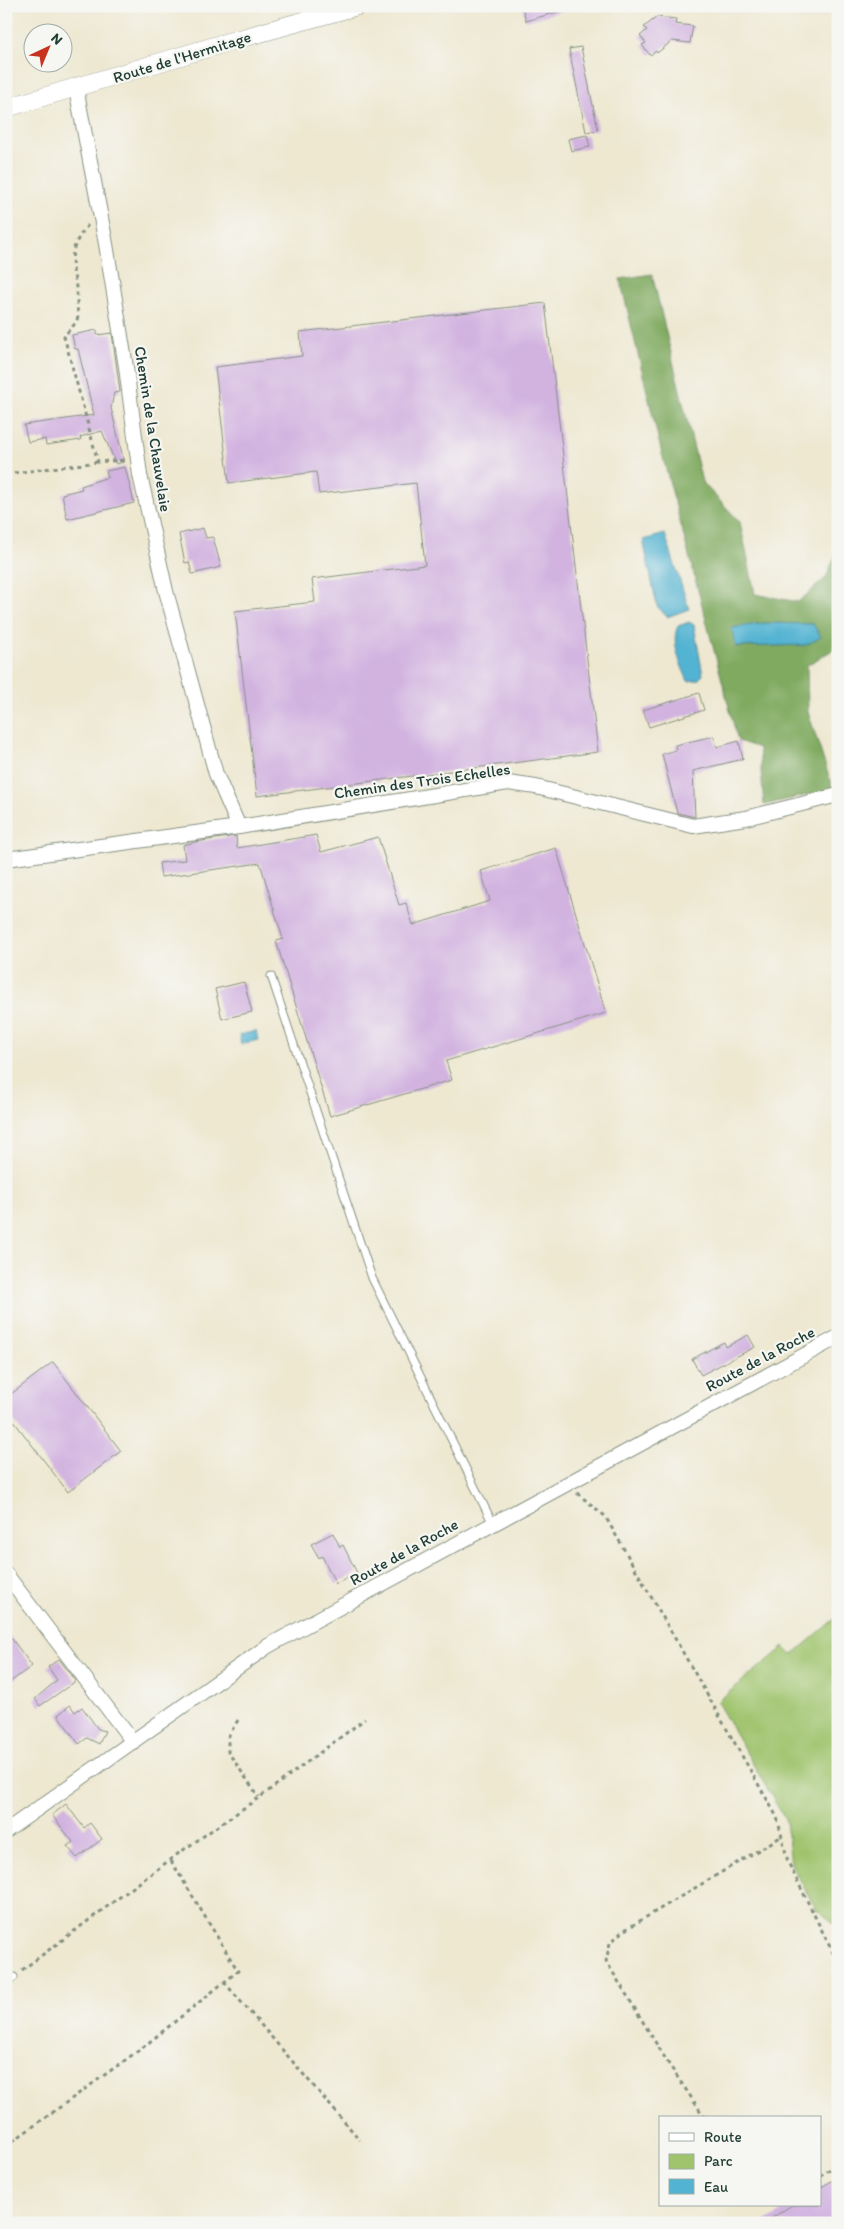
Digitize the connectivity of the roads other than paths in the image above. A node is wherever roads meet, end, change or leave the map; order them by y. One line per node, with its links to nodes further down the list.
1 (357, 6): 2 (street, Route de l'Hermitage)
2 (76, 88): 3 (street, Route de l'Hermitage); 5 (street, Chemin de la Chauvelaie)
3 (6, 108)
4 (838, 795): 5 (street, Chemin des Trois Echelles)
5 (239, 827): 6 (street, Chemin des Trois Echelles)
6 (6, 859)
7 (271, 976): 9 (lane)
8 (838, 1337): 9 (street, Route de la Roche)
9 (494, 1524): 11 (street, Route de la Roche)
10 (6, 1574): 11 (street)
11 (133, 1742): 12 (street, Route de la Roche)
12 (6, 1831)
13 (14, 1977): 14 (lane)
14 (6, 1982)

